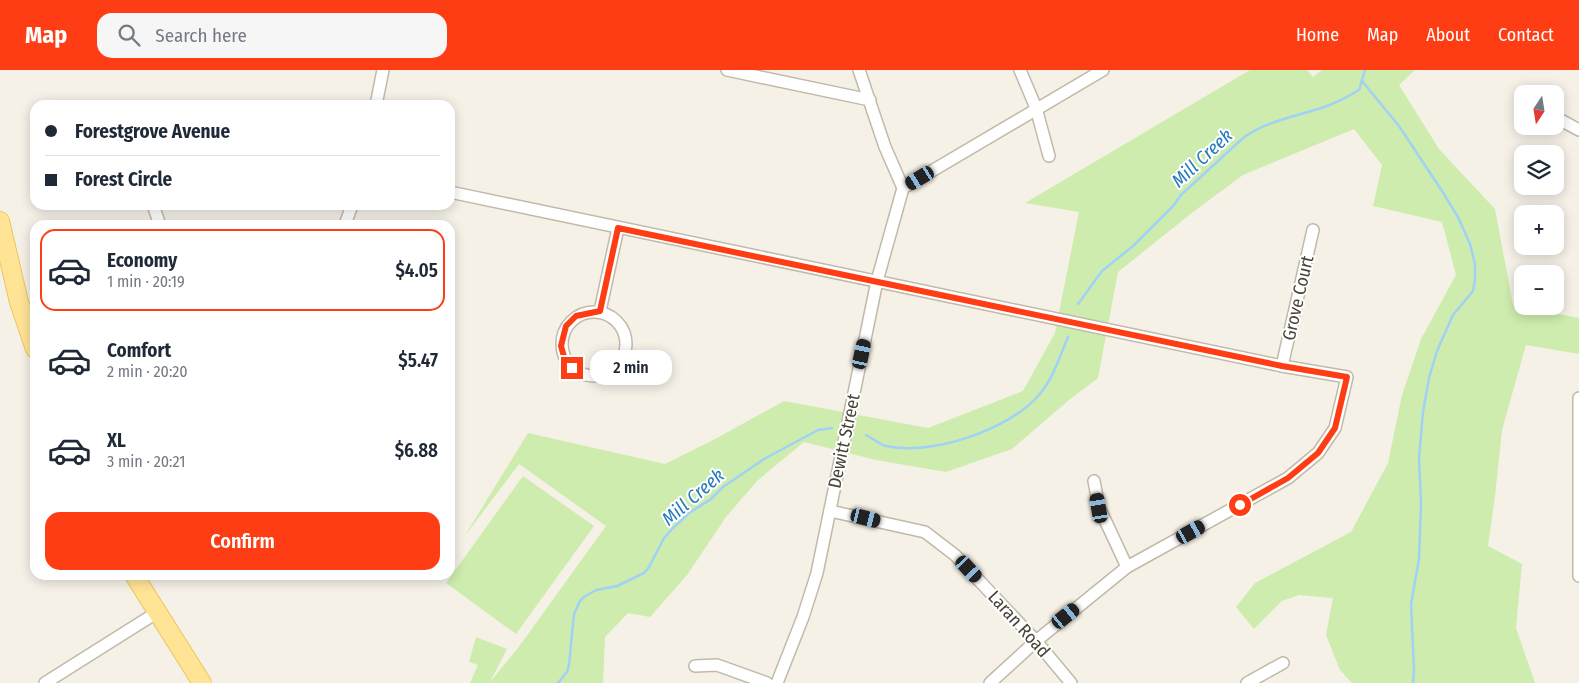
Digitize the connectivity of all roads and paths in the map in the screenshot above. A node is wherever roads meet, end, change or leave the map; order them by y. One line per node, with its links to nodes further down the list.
1 (383, 70): 6 (street)
2 (727, 70): 7 (street)
3 (860, 70): 7 (street)
4 (1020, 70): 8 (street)
5 (1103, 70): 8 (street)
6 (377, 100)
7 (870, 100): 12 (street)
8 (1036, 108): 11 (street); 12 (street)
9 (1564, 122): 10 (street)
10 (1579, 130)
11 (1049, 156)
12 (903, 188): 17 (street, Dewitt Street)
13 (455, 193): 15 (street)
14 (0, 221): 19 (main road)
15 (618, 228): 17 (street); 18 (street)
16 (1313, 230): 20 (street, Grove Court)
17 (877, 281): 20 (street); 23 (street, Dewitt Street)
18 (600, 311): 18 (street)
19 (30, 334)
20 (1282, 366): 24 (street)
21 (1579, 398): 25 (street)
22 (1094, 481): 24 (street)
23 (830, 511): 28 (street, Laran Road); 34 (street, Dewitt Street)
24 (1127, 567): 28 (street)
25 (1579, 576)
26 (137, 580): 27 (main road)
27 (156, 613): 31 (street); 32 (main road)
28 (1036, 641): 35 (street); 36 (street, Laran Road)
29 (1283, 663): 37 (street)
30 (695, 666): 33 (street)
31 (45, 683)
32 (202, 683)
33 (767, 683)
34 (777, 683)
35 (990, 683)
36 (1071, 683)
37 (1247, 683)

